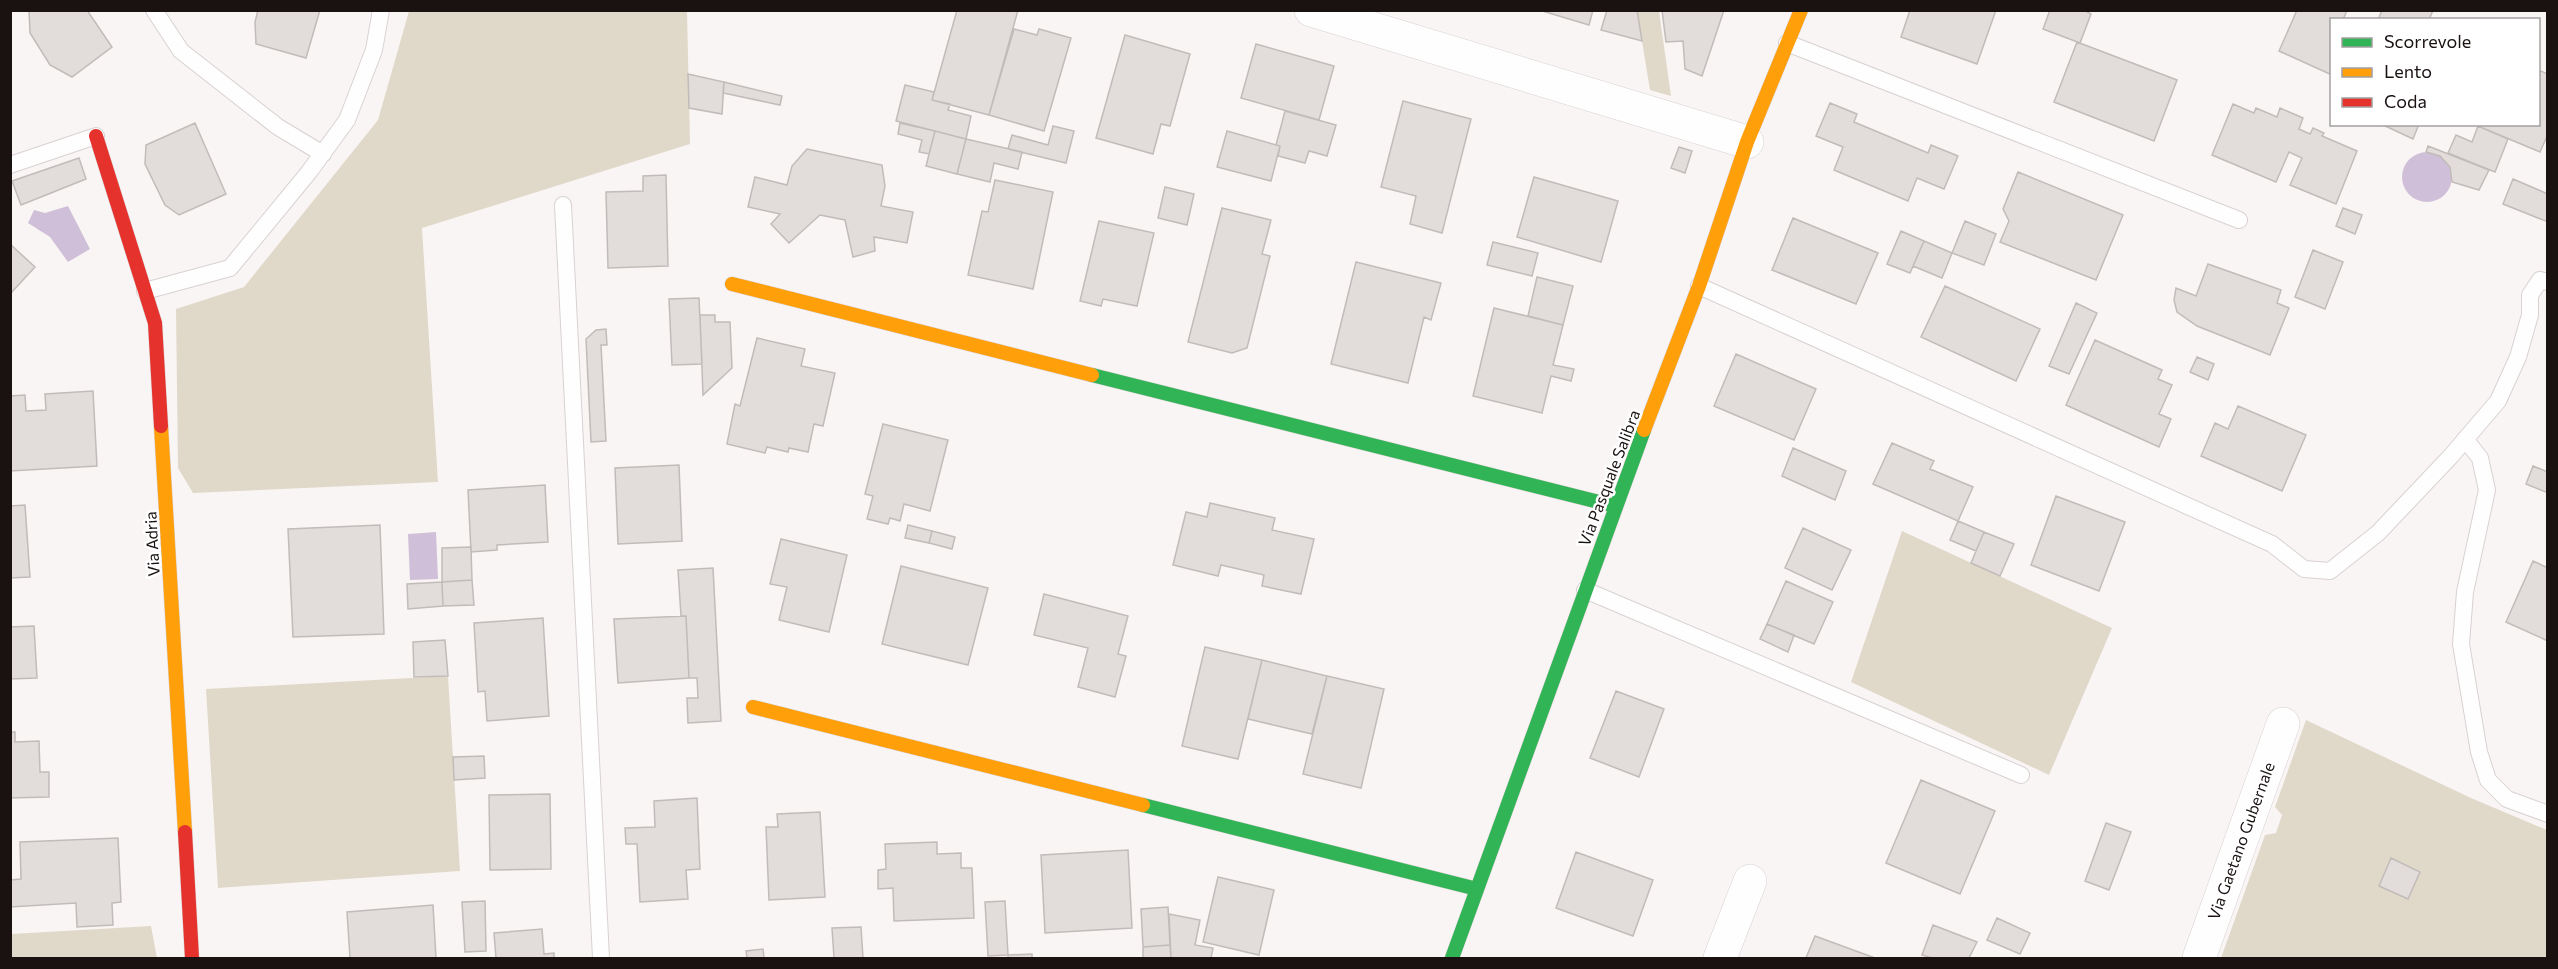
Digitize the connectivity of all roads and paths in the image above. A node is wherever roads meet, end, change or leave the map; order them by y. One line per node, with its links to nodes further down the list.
1 (154, 10): 8 (lane)
2 (381, 10): 8 (lane)
3 (1311, 10): 7 (street)
4 (1800, 10): 5 (street, Via Pasquale Salibra)
5 (1787, 43): 7 (street, Via Pasquale Salibra); 11 (lane)
6 (96, 136): 9 (lane); 15 (street, Via Adria)
7 (1747, 142): 14 (street, Via Pasquale Salibra)
8 (322, 154): 15 (lane)
9 (10, 165)
10 (563, 205): 26 (lane)
11 (2239, 220)
12 (2547, 282): 16 (lane)
13 (732, 284): 17 (street)
14 (1699, 286): 16 (lane); 17 (street, Via Pasquale Salibra)
15 (145, 291): 25 (street, Via Adria)
16 (2465, 439): 22 (lane)
17 (1615, 506): 18 (street, Via Pasquale Salibra)
18 (1585, 590): 21 (lane); 24 (street, Via Pasquale Salibra)
19 (753, 707): 24 (street)
20 (2283, 724): 29 (street, Via Gaetano Gubernale)
21 (2021, 775)
22 (2547, 814)
23 (1750, 881): 28 (street)
24 (1477, 889): 27 (street, Via Pasquale Salibra)
25 (192, 958)
26 (601, 958)
27 (1452, 958)
28 (1720, 958)
29 (2199, 958)

